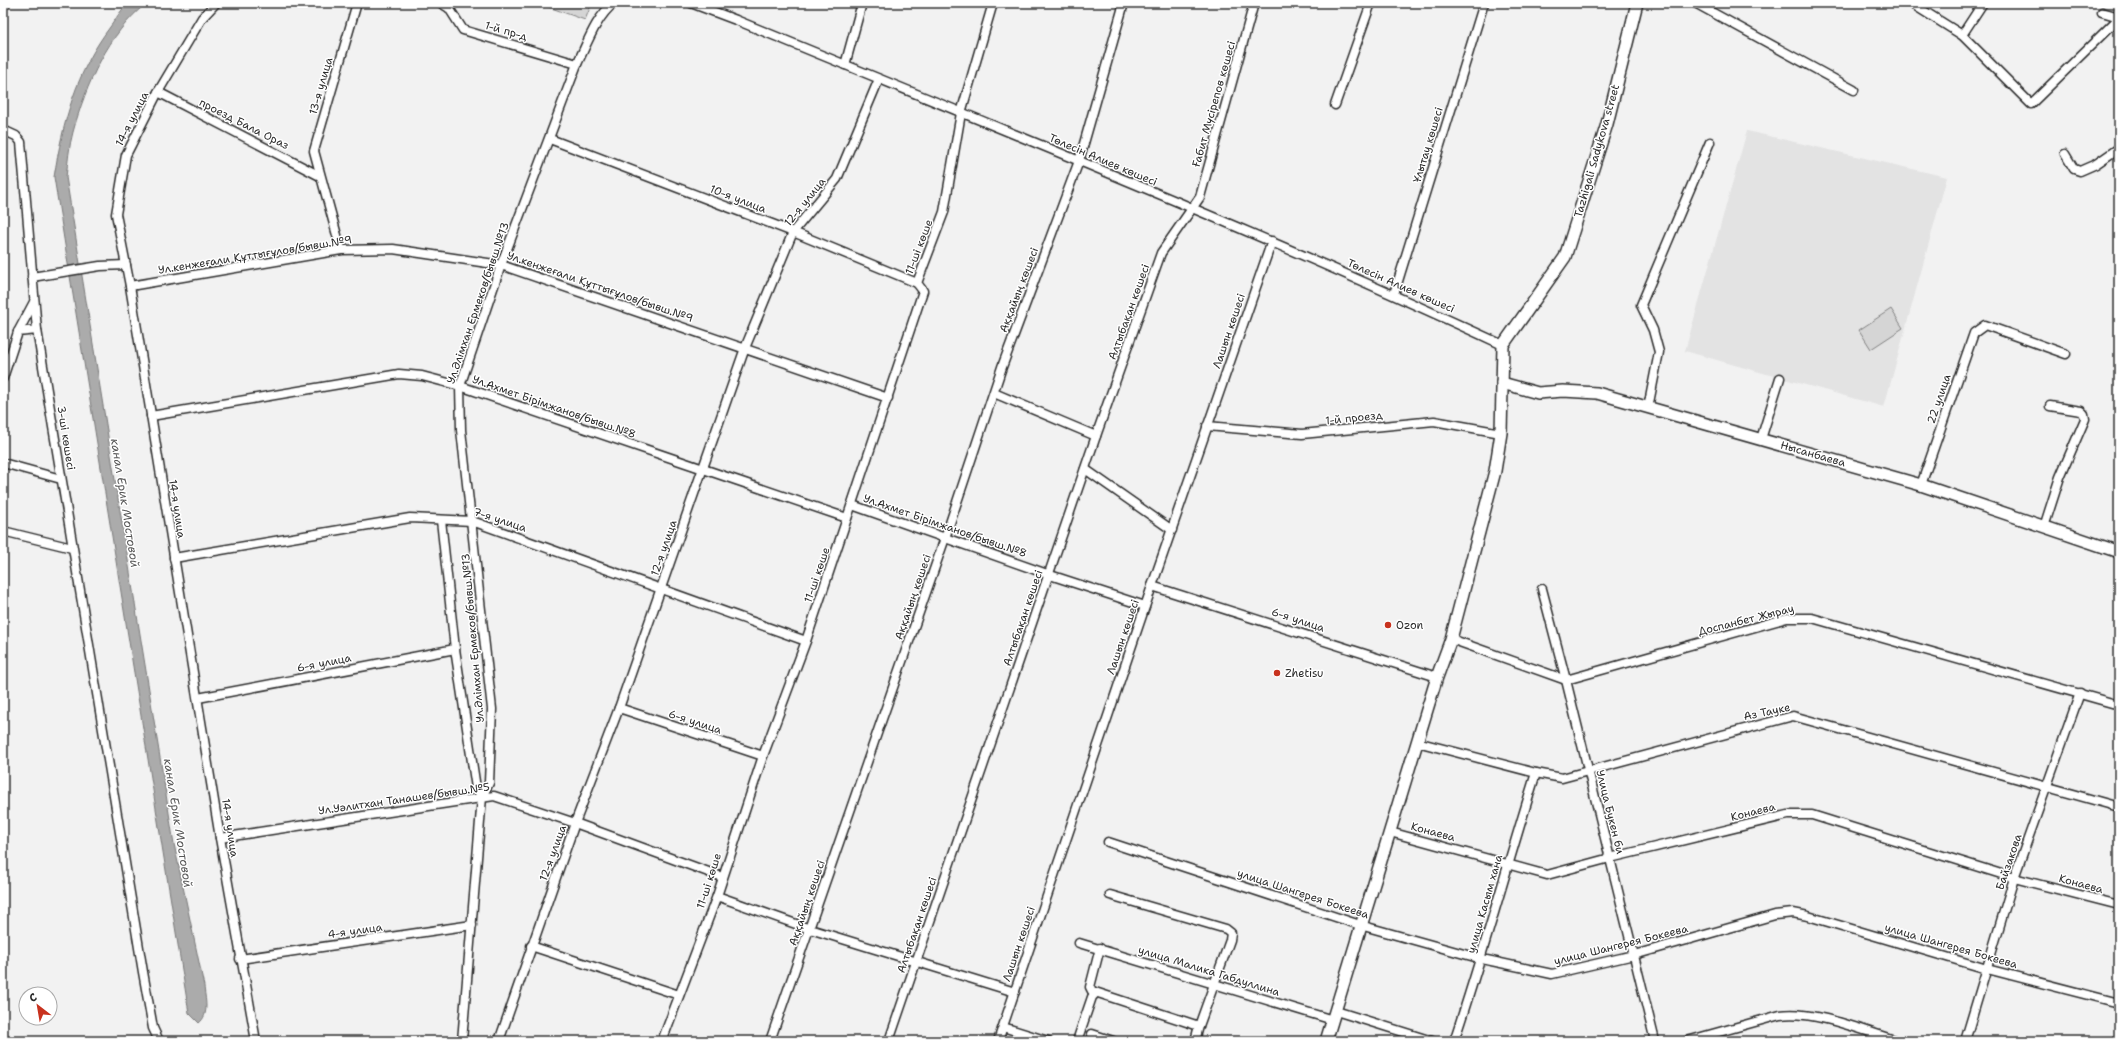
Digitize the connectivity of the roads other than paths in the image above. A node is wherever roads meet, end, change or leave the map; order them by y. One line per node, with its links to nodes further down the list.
1 (216, 3): 23 (street, 14-я улица)
2 (357, 3): 32 (street, 13-я улица)
3 (441, 3): 19 (street, 1-й пр-д)
4 (614, 3): 19 (street, Ул.Әлімхан Ермеков/бывш.№13)
5 (691, 3): 20 (street, Төлесін Алиев көшесі)
6 (862, 3): 20 (street)
7 (993, 3): 25 (street, 11-ші көше)
8 (1124, 3): 31 (street, Аққайың көшесі)
9 (1254, 3): 33 (street, Ғабит Мүсірепов көшесi)
10 (1371, 3): 24 (street)
11 (1484, 3): 42 (street, Ұлытау көшесi)
12 (1637, 3): 46 (street, Tazhigali Sadykova street)
13 (1695, 3): 22 (street)
14 (1912, 3): 18 (street)
15 (1983, 3): 18 (street)
16 (2102, 12): 17 (street)
17 (2119, 17): 18 (street)
18 (1962, 35)
19 (577, 64): 27 (street, Ул.Әлімхан Ермеков/бывш.№13)
20 (845, 65): 21 (street, Төлесін Алиев көшесі)
21 (880, 79): 25 (street, Төлесін Алиев көшесі); 34 (street, 12-я улица)
22 (1854, 90)
23 (158, 92): 32 (street, проезд Бала Ораз); 37 (street, 14-я улица)
24 (1334, 105)
25 (961, 112): 31 (street, Төлесін Алиев көшесі); 40 (street, 11-ші көше)
26 (3, 130): 39 (street, 3-ші көшесі)
27 (550, 139): 34 (street, 10-я улица); 38 (street, Ул.Әлімхан Ермеков/бывш.№13)
28 (1710, 142): 56 (street)
29 (2119, 148): 30 (street)
30 (2065, 154)
31 (1079, 161): 33 (street, Төлесін Алиев көшесі); 53 (street, Аққайың көшесі)
32 (320, 176): 36 (street, 13-я улица)
33 (1190, 209): 35 (street, Төлесін Алиев көшесі); 60 (street, Алтыбақан көшесі)
34 (792, 232): 40 (street, 10-я улица); 47 (street, 12-я улица)
35 (1272, 241): 42 (street, Төлесін Алиев көшесі); 58 (street, Лашын көшесі)
36 (341, 250): 38 (street, Ул.кенжеғали Құттығұлов/бывш.№9); 41 (street, Ул.кенжеғали Құттығұлов/бывш.№9)
37 (126, 265): 39 (street); 41 (street, 14-я улица)
38 (501, 265): 47 (street, Ул.кенжеғали Құттығұлов/бывш.№9); 52 (street, Ул.Әлімхан Ермеков/бывш.№13)
39 (32, 277): 43 (street, 3-ші көшесі)
40 (917, 283): 54 (street, 11-ші көше)
41 (130, 286): 57 (street, 14-я улица)
42 (1394, 294): 46 (street, Төлесін Алиев көшесі)
43 (34, 301): 44 (street, 3-ші көшесі); 45 (street)
44 (37, 330): 45 (street); 65 (street, 3-ші көшесі)
45 (18, 332): 49 (street)
46 (1503, 345): 51 (street)
47 (745, 348): 54 (street, Ул.кенжеғали Құттығұлов/бывш.№9); 63 (street, 12-я улица)
48 (2066, 354): 66 (street, 22 улица)
49 (3, 378)
50 (1780, 378): 61 (street)
51 (1502, 383): 56 (street, Нысанбаева); 59 (street)
52 (460, 386): 57 (street, Ул.Ахмет Бірімжанов/бывш.№8); 63 (street, Ул.Ахмет Бірімжанов/бывш.№8); 70 (street, Ул.Әлімхан Ермеков/бывш.№13)
53 (994, 393): 60 (street); 74 (street, Аққайың көшесі)
54 (888, 398): 67 (street, 11-ші көше)
55 (2050, 406): 71 (street)
56 (1648, 408): 61 (street, Нысанбаева)
57 (151, 416): 77 (street, 14-я улица)
58 (1207, 426): 59 (street, 1-й проезд); 72 (street, Лашын көшесі)
59 (1501, 433): 83 (street)
60 (1096, 436): 64 (street, Алтыбақан көшесі)
61 (1761, 439): 66 (street, Нысанбаева)
62 (3, 463): 65 (street)
63 (704, 468): 68 (street, Ул.Ахмет Бірімжанов/бывш.№8); 80 (street, 12-я улица)
64 (1085, 469): 72 (street); 78 (street, Алтыбақан көшесі)
65 (61, 479): 75 (street, 3-ші көшесі)
66 (1921, 484): 71 (street, Нысанбаева)
67 (852, 505): 68 (street, 11-ші көше); 74 (street, Ул.Ахмет Бірімжанов/бывш.№8)
68 (848, 518): 84 (street, 11-ші көше)
69 (441, 520): 70 (street, 7-я улица); 77 (street, 7-я улица); 85 (street, Ул.Әлімхан Ермеков/бывш.№13)
70 (472, 521): 80 (street, 7-я улица); 97 (street, Ул.Әлімхан Ермеков/бывш.№13)
71 (2044, 527): 76 (street, Нысанбаева)
72 (1172, 530): 79 (street, Лашын көшесі)
73 (3, 531): 75 (street)
74 (945, 538): 78 (street, Ул.Ахмет Бірімжанов/бывш.№8); 112 (street, Аққайың көшесі)
75 (72, 548): 130 (street, 3-ші көшесі)
76 (2119, 552)
77 (174, 558): 89 (street, 14-я улица)
78 (1050, 575): 82 (street, Ул.Ахмет Бірімжанов/бывш.№8); 119 (street, Алтыбақан көшесі)
79 (1152, 586): 82 (street, Лашын көшесі); 86 (street, 6-я улица)
80 (661, 589): 84 (street, 7-я улица); 91 (street, 12-я улица)
81 (1542, 589): 87 (street, Улица Букен би)
82 (1145, 606): 122 (street, Лашын көшесі)
83 (1451, 639): 86 (street); 87 (street)
84 (806, 641): 93 (street, 11-ші көше)
85 (455, 649): 89 (street, 6-я улица); 97 (street, Ул.Әлімхан Ермеков/бывш.№13)
86 (1436, 677): 92 (street)
87 (1566, 680): 88 (street, Доспанбет Жырау); 94 (street, Улица Букен би)
88 (2080, 693): 90 (street, Доспанбет Жырау); 96 (street, Байзакова)
89 (198, 698): 101 (street, 14-я улица)
90 (2119, 705)
91 (619, 708): 93 (street, 6-я улица); 99 (street, 12-я улица)
92 (1417, 742): 95 (street, Аз Тауке); 100 (street)
93 (764, 756): 105 (street, 11-ші көше)
94 (1589, 771): 95 (street, Аз Тауке); 96 (street, Аз Тауке); 103 (street, Улица Букен би)
95 (1536, 773): 104 (street, улица Касым хана)
96 (2048, 787): 98 (street, Аз Тауке); 106 (street, Байзакова)
97 (482, 797): 99 (street, Ул.Уәлитхан Танашев/бывш.№5); 101 (street, Ул.Уәлитхан Танашев/бывш.№5); 110 (street, Ул.Әлімхан Ермеков/бывш.№13)
98 (2119, 807)
99 (575, 823): 105 (street, Ул.Уәлитхан Танашев/бывш.№5); 114 (street, 12-я улица)
100 (1390, 832): 104 (street, Конаева); 111 (street)
101 (220, 838): 117 (street, 14-я улица)
102 (1108, 842): 111 (street, улица Шангерея Бокеева)
103 (1610, 858): 104 (street, Конаева); 106 (street, Конаева); 116 (street, Улица Букен би)
104 (1508, 864): 118 (street, улица Касым хана)
105 (722, 877): 108 (street, 11-ші көше)
106 (2014, 878): 109 (street, Конаева); 120 (street, Байзакова)
107 (1110, 895): 121 (street)
108 (717, 896): 112 (street); 124 (street, 11-ші көше)
109 (2119, 905)
110 (472, 925): 117 (street, 4-я улица); 132 (street, Ул.Әлімхан Ермеков/бывш.№13)
111 (1360, 925): 118 (street, улица Шангерея Бокеева); 126 (street)
112 (810, 929): 119 (street); 135 (street, Аққайың көшесі)
113 (1080, 942): 115 (street, улица Малика Габдуллина)
114 (531, 946): 124 (street); 133 (street, 12-я улица)
115 (1100, 948): 121 (street, улица Малика Габдуллина); 123 (street)
116 (1634, 955): 118 (street, улица Шангерея Бокеева); 120 (street, улица Шангерея Бокеева); 145 (street, Улица Букен би)
117 (240, 958): 131 (street, 14-я улица)
118 (1482, 959): 144 (street, улица Касым хана)
119 (916, 961): 122 (street); 136 (street, Алтыбақан көшесі)
120 (1987, 969): 125 (street, улица Шангерея Бокеева); 148 (street, Байзакова)
121 (1214, 984): 126 (street, улица Малика Габдуллина); 127 (street)
122 (1015, 992): 128 (street, Лашын көшесі)
123 (1096, 993): 127 (street); 139 (street)
124 (679, 995): 134 (street, 11-ші көше)
125 (2119, 1003)
126 (1334, 1016): 142 (street); 143 (street, улица Малика Габдуллина)
127 (1199, 1026): 141 (street)
128 (1003, 1027): 137 (street, Лашын көшесі); 138 (street)
129 (1092, 1034): 140 (street)
130 (159, 1041)
131 (256, 1041)
132 (462, 1041)
133 (499, 1041)
134 (662, 1041)
135 (770, 1041)
136 (889, 1041)
137 (998, 1041)
138 (1048, 1041)
139 (1077, 1041)
140 (1113, 1041)
141 (1195, 1041)
142 (1326, 1041)
143 (1432, 1041)
144 (1454, 1041)
145 (1655, 1041)
146 (1687, 1041): 147 (street)
147 (1898, 1041)
148 (1965, 1041)

